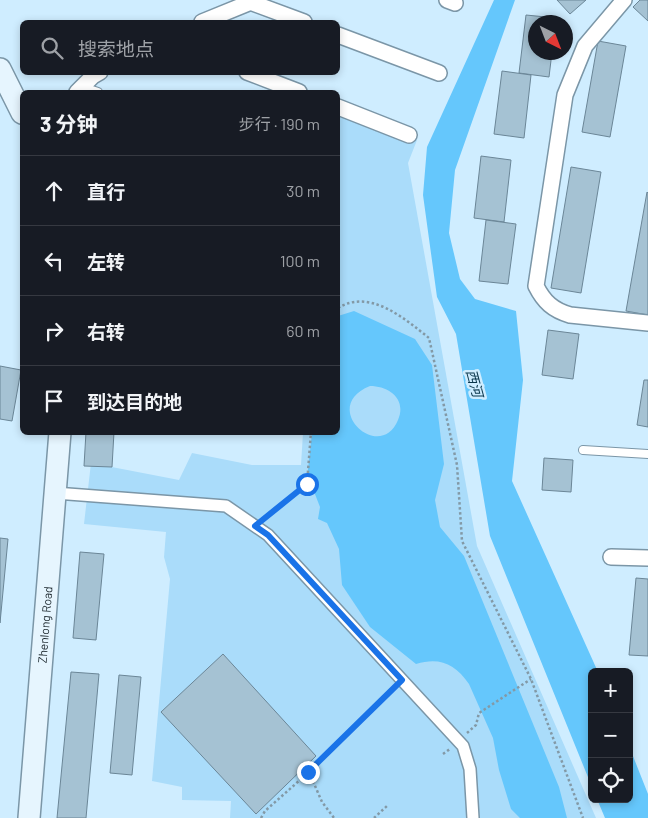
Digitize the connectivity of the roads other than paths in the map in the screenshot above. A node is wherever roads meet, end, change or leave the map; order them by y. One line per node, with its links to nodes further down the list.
1 (624, 0): 15 (street)
2 (253, 1): 3 (street); 4 (street)
3 (207, 20)
4 (299, 20)
5 (340, 36): 7 (street)
6 (0, 69): 12 (main road)
7 (440, 73)
8 (95, 75): 10 (street)
9 (255, 75): 11 (street)
10 (80, 90)
11 (294, 90)
12 (20, 108)
13 (340, 108): 14 (street)
14 (409, 135)
15 (648, 323)
16 (60, 435): 19 (main road, Zhenlong Road)
17 (583, 450): 18 (lane)
18 (648, 454)
19 (55, 493): 22 (main road, Zhenlong Road); 23 (street)
20 (612, 557): 21 (street)
21 (648, 558)
22 (29, 818)
23 (473, 818)

